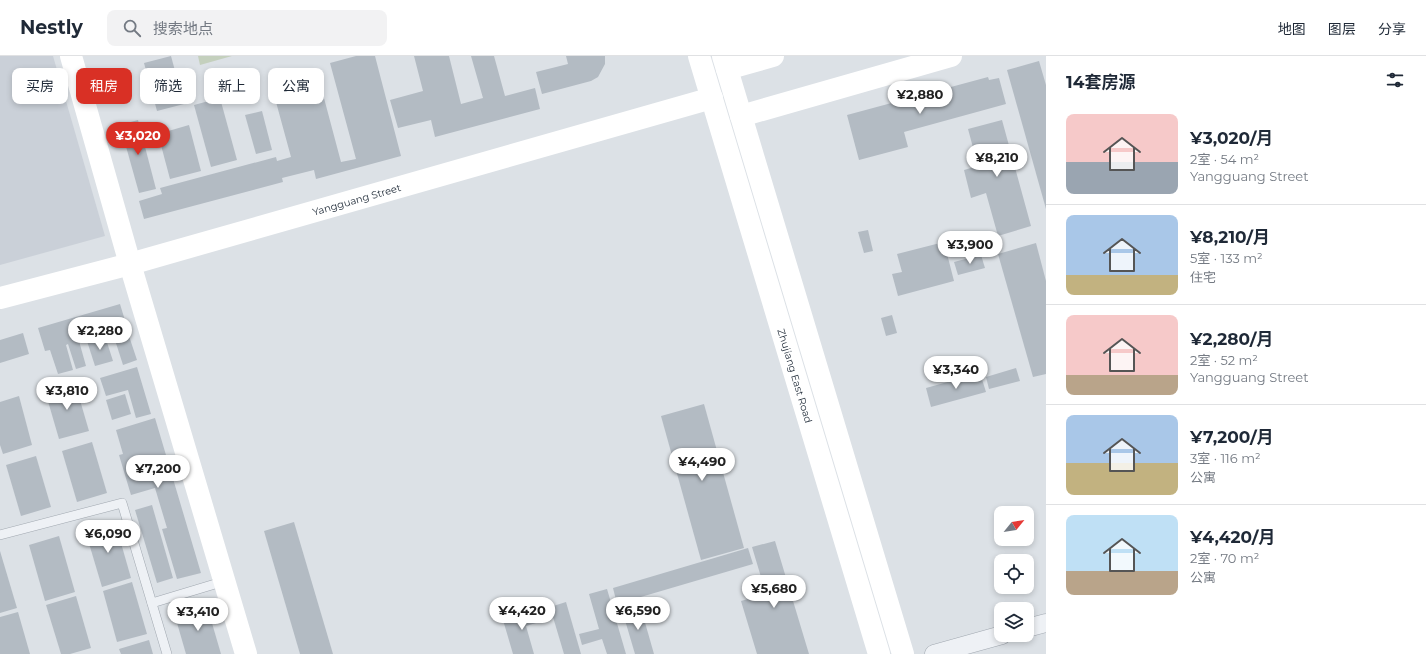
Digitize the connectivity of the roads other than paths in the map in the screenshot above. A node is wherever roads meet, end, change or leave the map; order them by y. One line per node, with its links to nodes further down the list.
1 (71, 56): 8 (street)
2 (699, 56): 6 (street, Zhujiang East Road)
3 (773, 56): 5 (street)
4 (951, 56): 7 (street)
5 (725, 63): 7 (street)
6 (712, 98): 8 (street, Yangguang Street); 18 (street, Zhujiang East Road)
7 (741, 116): 19 (street)
8 (130, 264): 9 (street, Yangguang Street); 11 (street)
9 (0, 298)
10 (0, 535): 12 (lane)
11 (225, 581): 12 (lane); 17 (street)
12 (152, 603): 16 (lane)
13 (1046, 623): 14 (street)
14 (1034, 626)
15 (994, 637): 20 (street)
16 (167, 654)
17 (246, 654)
18 (879, 654)
19 (903, 654)
20 (934, 654)

